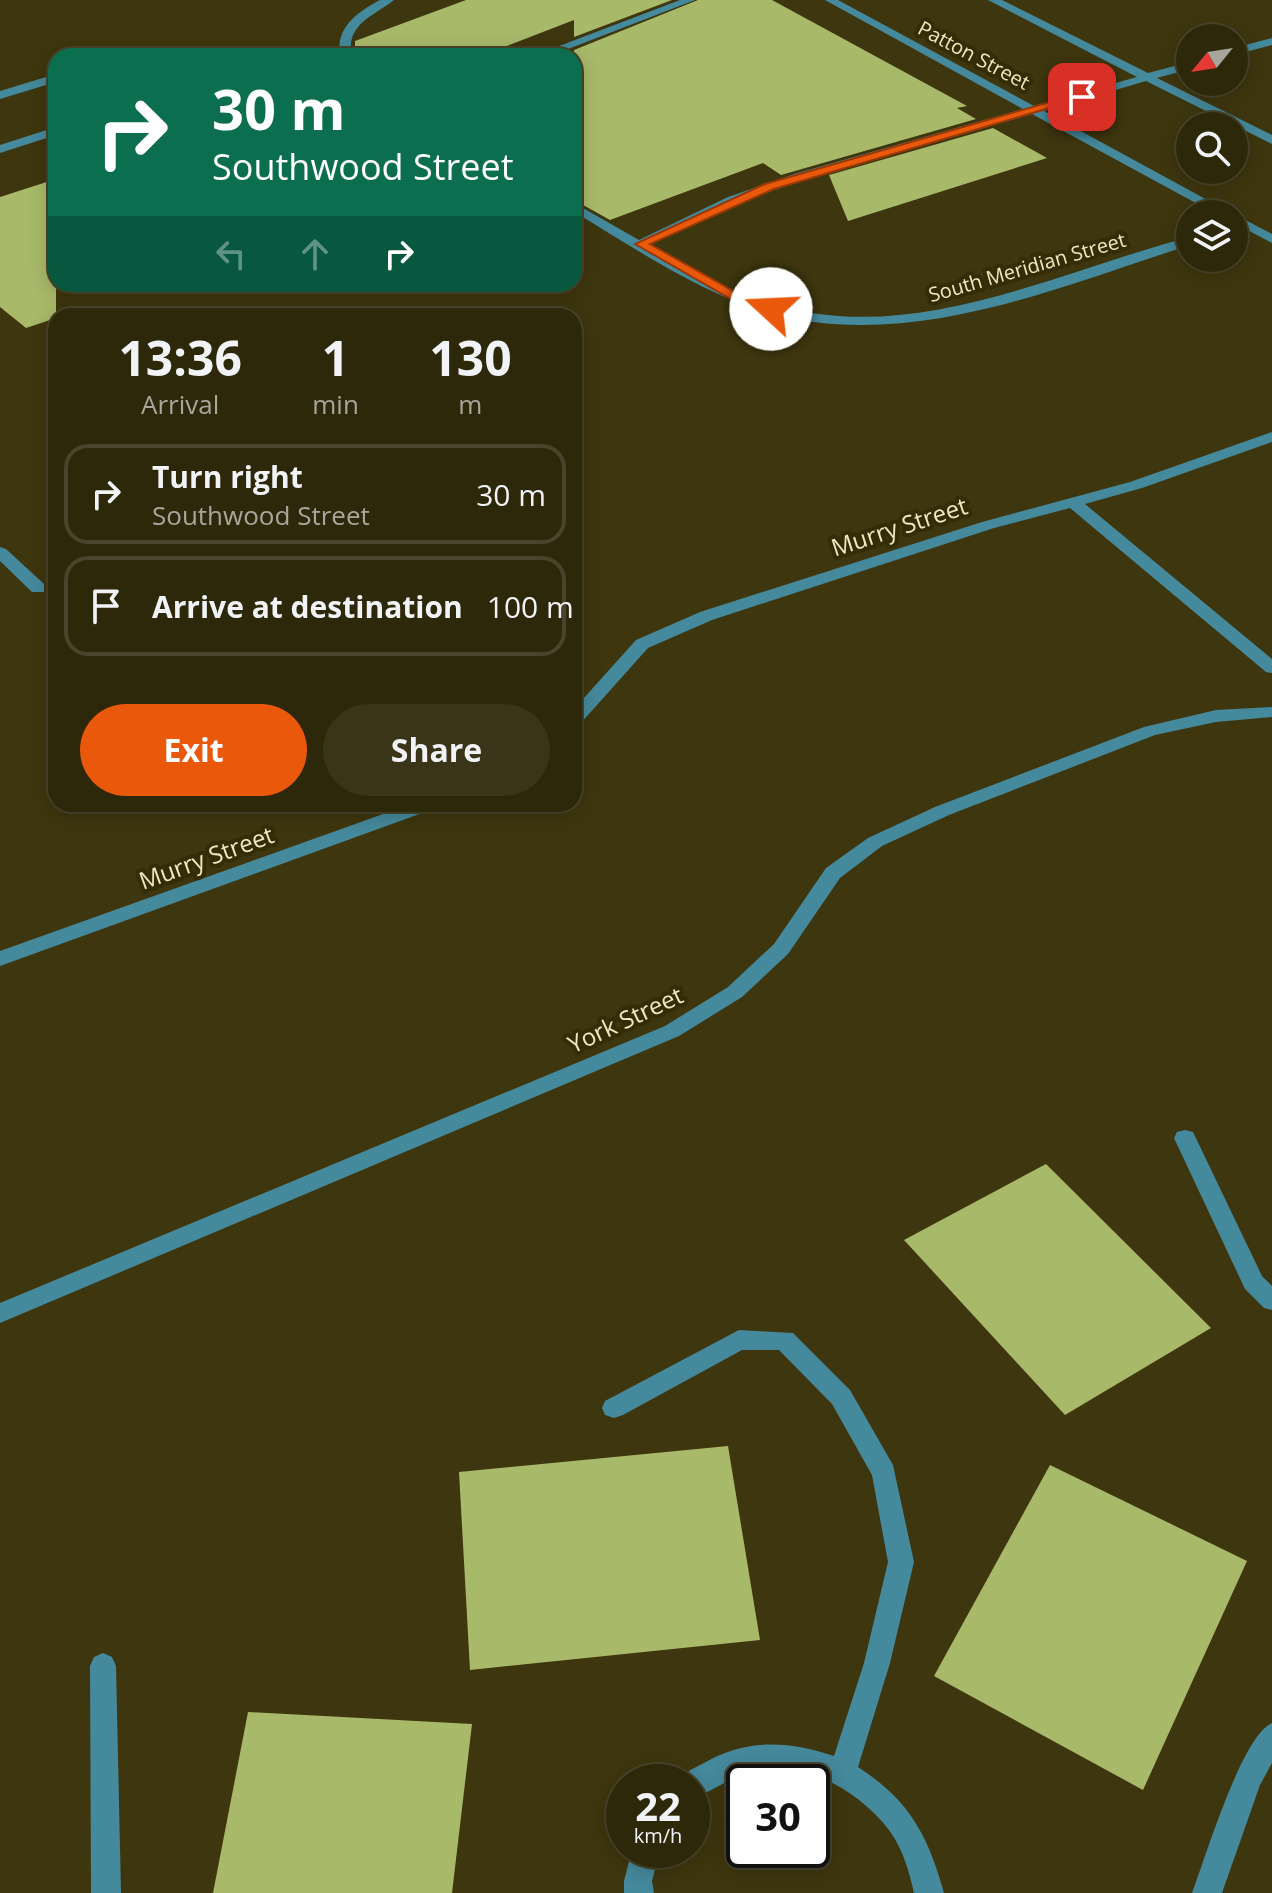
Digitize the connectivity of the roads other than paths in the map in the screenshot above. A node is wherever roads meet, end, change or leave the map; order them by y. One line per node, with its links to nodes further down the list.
1 (389, 0): 6 (street)
2 (690, 0): 7 (street)
3 (830, 0): 13 (street, Patton Street)
4 (993, 0): 10 (street)
5 (1272, 41): 8 (street)
6 (345, 48)
7 (561, 48)
8 (1248, 48)
9 (1176, 69): 10 (street)
10 (1149, 78): 13 (street); 15 (street)
11 (48, 80): 12 (street)
12 (0, 95)
13 (1034, 110): 17 (street, Patton Street); 21 (street)
14 (48, 134): 16 (street)
15 (1272, 140)
16 (0, 149)
17 (1200, 200)
18 (582, 211): 21 (street, South Meridian Street)
19 (1248, 228): 20 (street)
20 (1272, 239)
21 (641, 244): 22 (street, South Meridian Street)
22 (1176, 245)
23 (1272, 437): 24 (street, Murry Street)
24 (1073, 502): 27 (street); 28 (street, Murry Street)
25 (0, 552): 26 (street)
26 (38, 588)
27 (1272, 668)
28 (582, 711)
29 (1272, 712): 34 (street, York Street)
30 (407, 812): 31 (street, Murry Street)
31 (0, 959)
32 (1185, 1138): 33 (street)
33 (1272, 1301)
34 (0, 1313)
35 (614, 1408): 38 (street)
36 (103, 1666): 41 (street)
37 (1272, 1736): 44 (street)
38 (843, 1770): 39 (street); 43 (street)
39 (710, 1772)
40 (641, 1868): 42 (street)
41 (106, 1893)
42 (639, 1893)
43 (929, 1893)
44 (1207, 1893)

